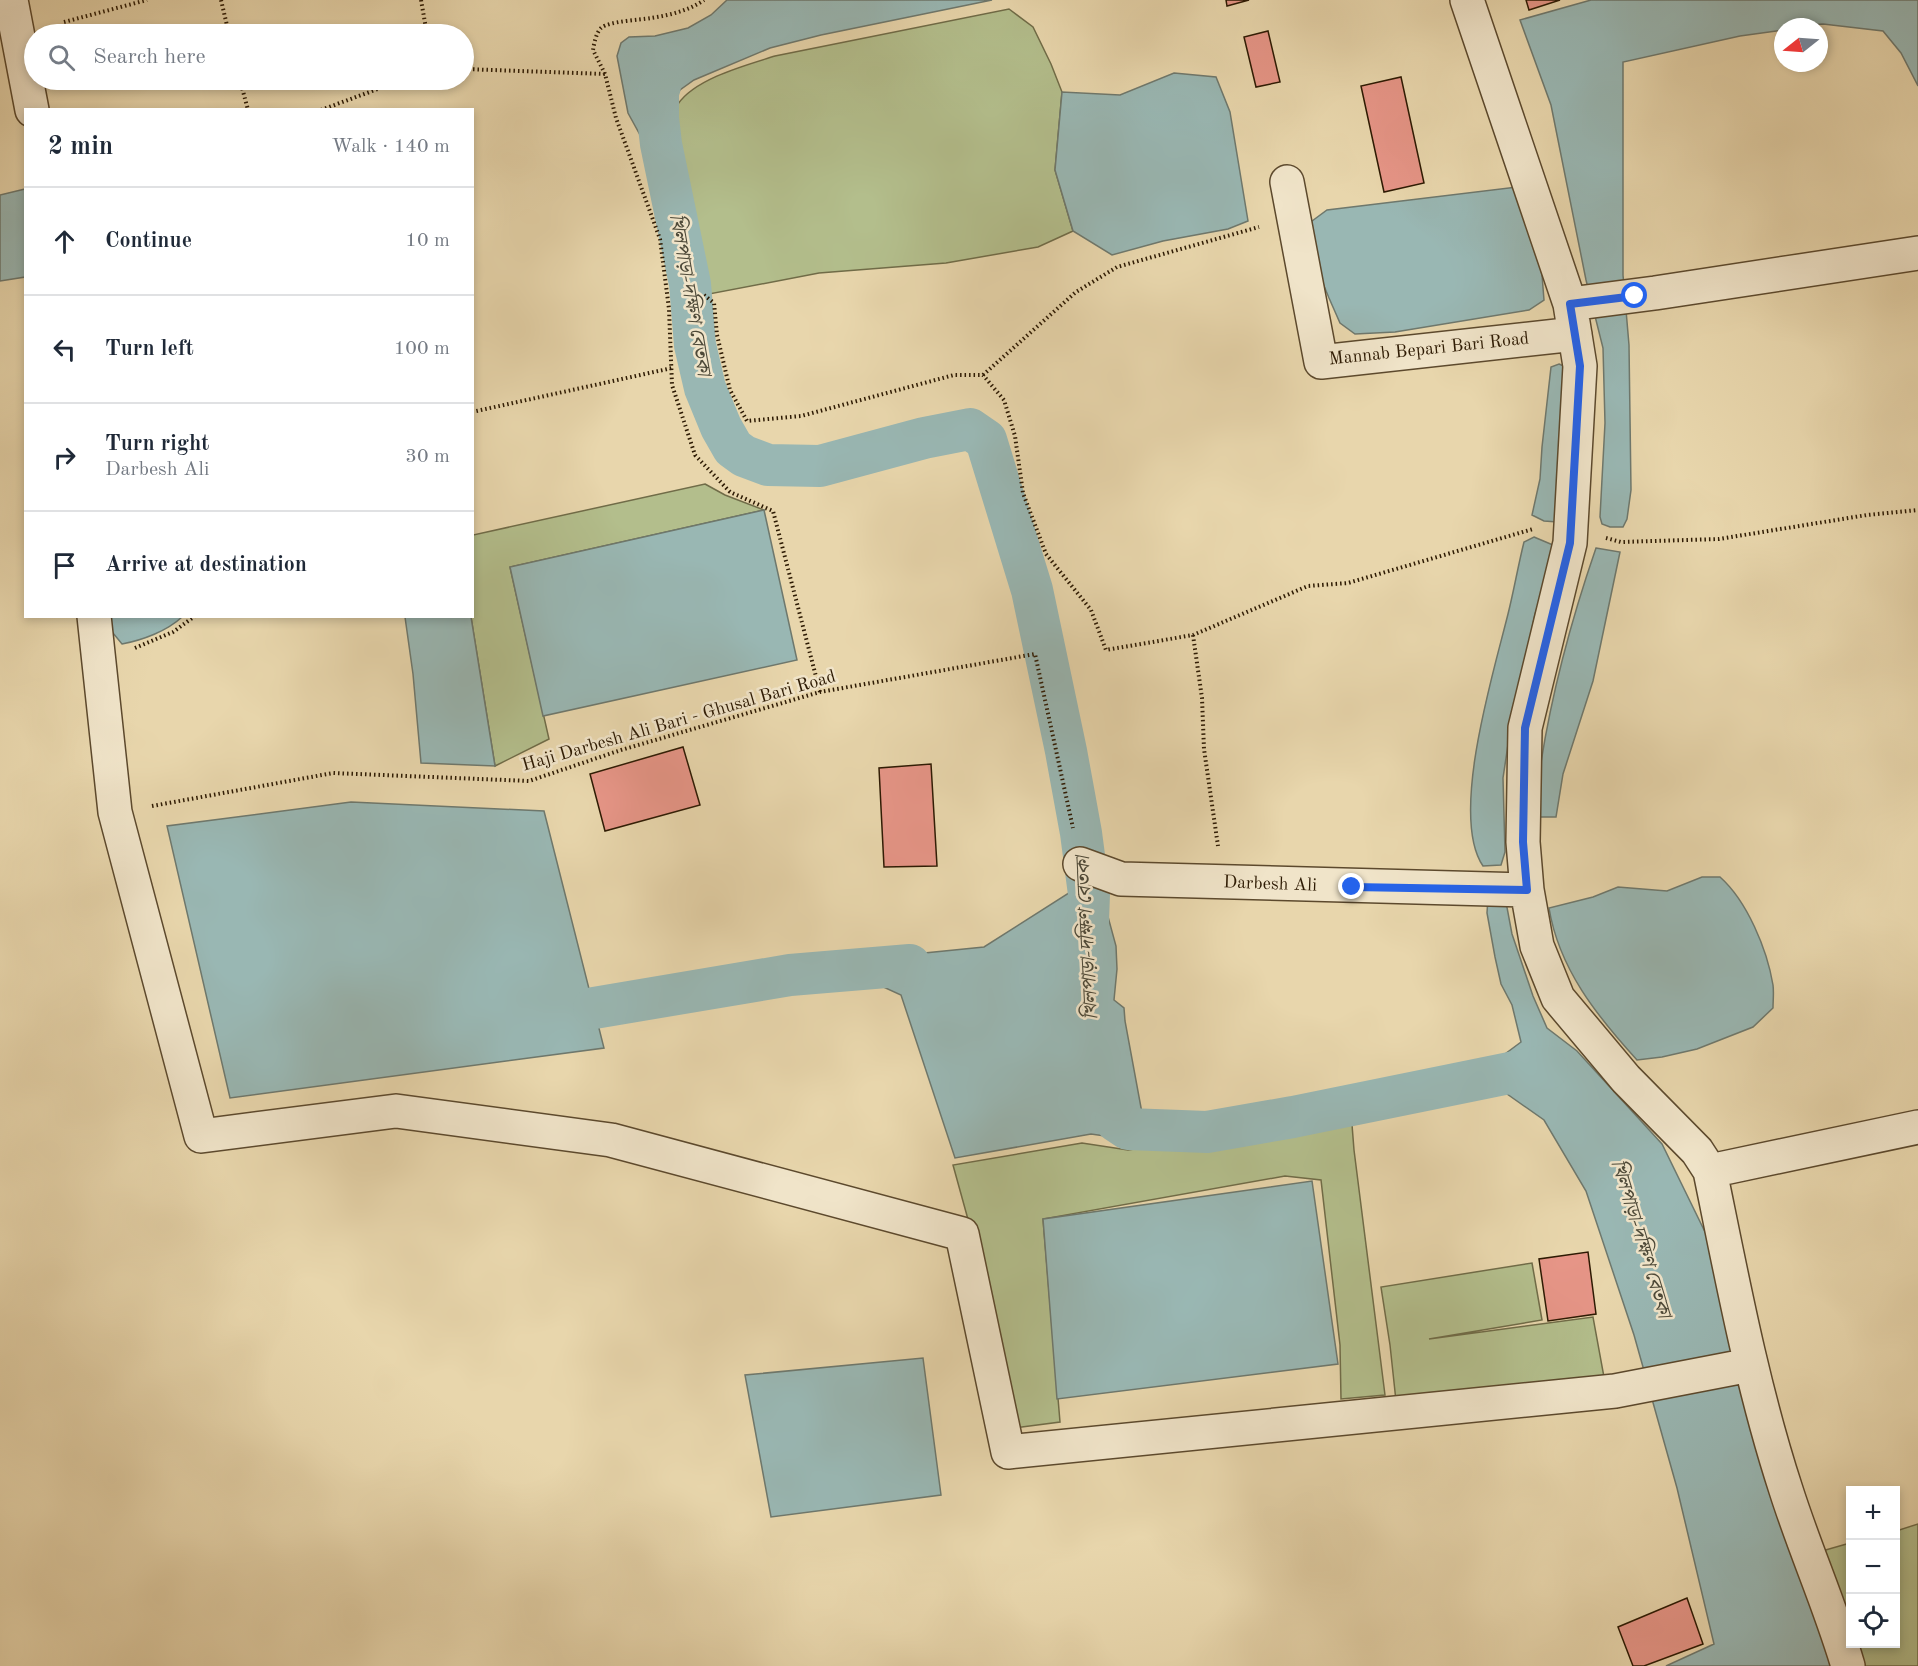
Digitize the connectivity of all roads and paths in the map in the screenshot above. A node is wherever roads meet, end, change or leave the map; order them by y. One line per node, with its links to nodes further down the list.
1 (11, 0): 10 (street)
2 (147, 0): 7 (path)
3 (221, 0): 8 (path)
4 (421, 0): 9 (path)
5 (704, 0): 12 (path)
6 (1467, 0): 23 (street)
7 (64, 22)
8 (227, 24)
9 (425, 24)
10 (24, 68)
11 (474, 69): 12 (path)
12 (606, 74): 24 (path)
13 (28, 90): 16 (street)
14 (243, 90): 17 (path)
15 (375, 90): 18 (path)
16 (32, 108)
17 (247, 108)
18 (326, 108)
19 (1287, 182): 23 (street, Mannab Bepari Bari Road)
20 (1259, 227): 25 (path)
21 (1918, 253): 23 (street)
22 (704, 295): 25 (path)
23 (1575, 314): 28 (street)
24 (672, 368): 26 (path); 32 (path)
25 (983, 375): 31 (path)
26 (474, 412)
27 (1918, 510): 28 (path)
28 (1570, 536): 31 (path); 36 (street)
29 (192, 618): 30 (path)
30 (96, 627): 33 (street)
31 (1193, 635): 35 (path)
32 (820, 692): 33 (path, Haji Darbesh Ali Bari - Ghusal Bari Road); 34 (path, Haji Darbesh Ali Bari - Ghusal Bari Road)
33 (116, 812): 39 (street)
34 (1080, 864): 35 (street, Darbesh Ali)
35 (1223, 882): 36 (street, Darbesh Ali)
36 (1527, 890): 38 (street)
37 (1918, 1127): 38 (street)
38 (1710, 1171): 39 (street)
39 (1750, 1365): 40 (street)
40 (1848, 1666)

